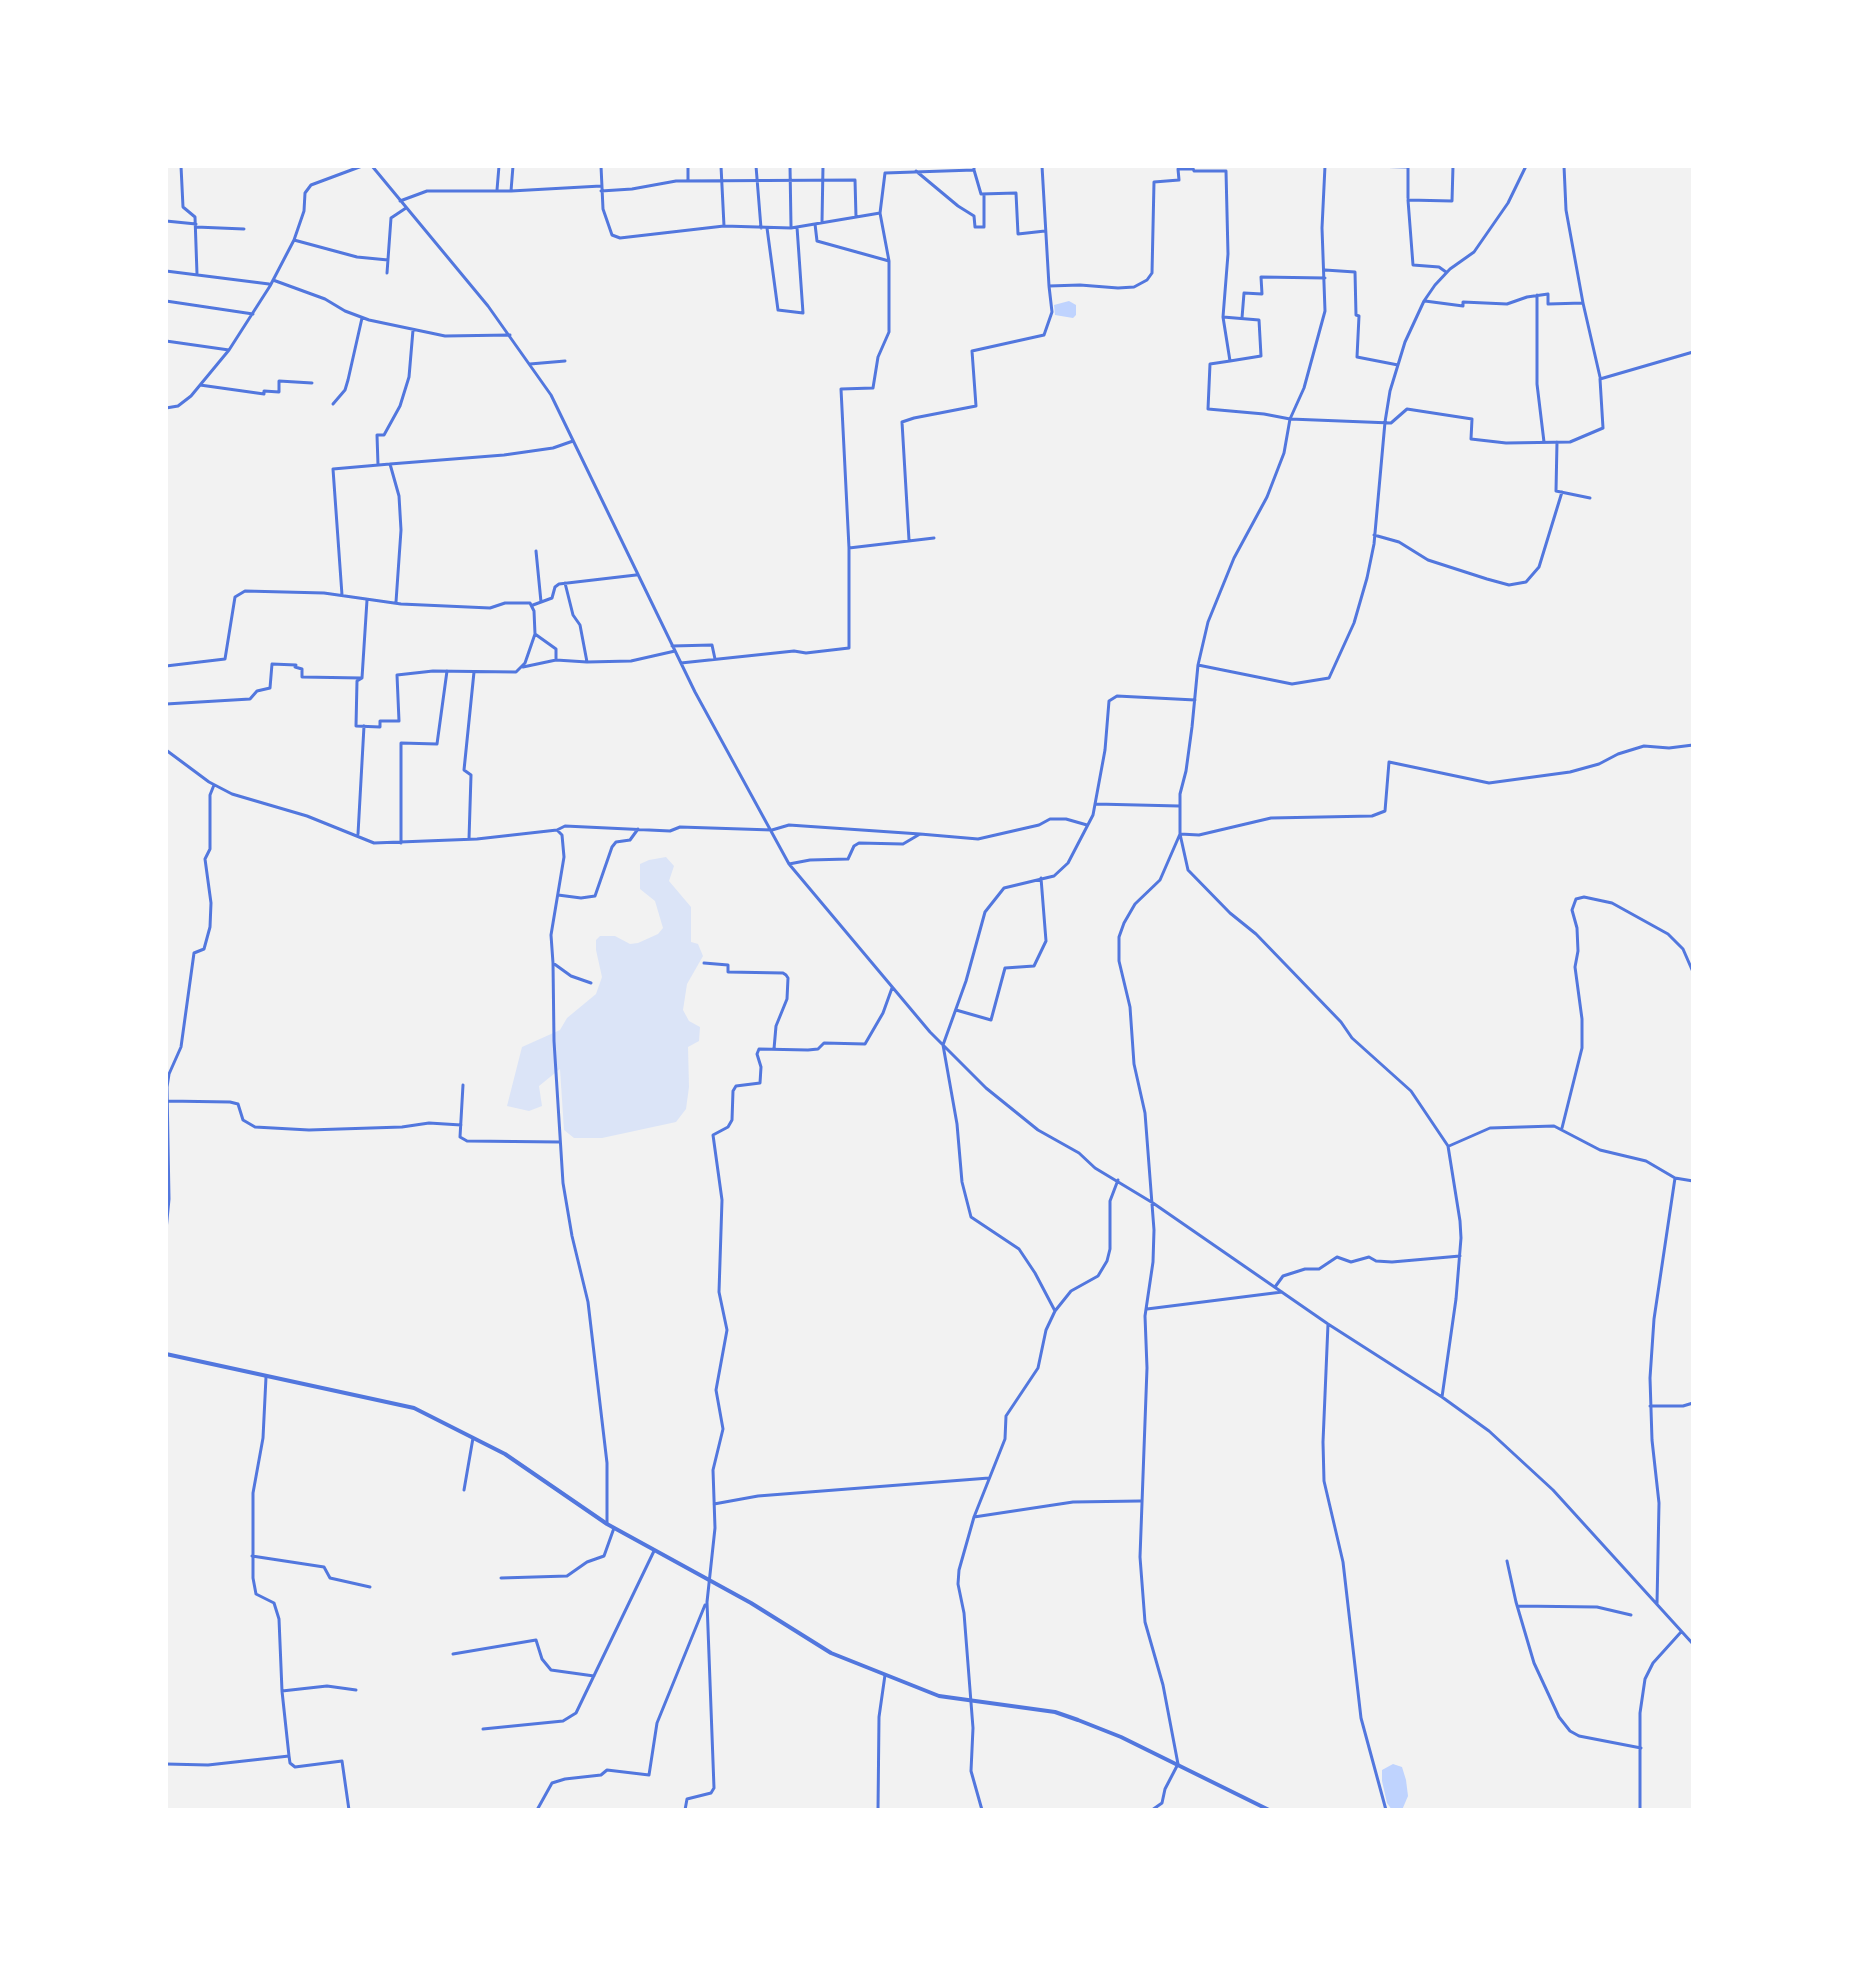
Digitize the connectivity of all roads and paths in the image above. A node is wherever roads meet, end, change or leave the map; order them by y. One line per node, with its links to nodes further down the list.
1 (181, 166): 40 (street)
2 (362, 166): 48 (street)
3 (372, 166): 33 (street)
4 (499, 166): 30 (street)
5 (513, 166): 29 (street)
6 (601, 166): 28 (street)
7 (688, 166): 23 (street)
8 (721, 166): 27 (street)
9 (756, 166): 24 (street)
10 (790, 166): 25 (street)
11 (823, 166): 26 (street)
12 (1042, 166): 47 (street)
13 (1325, 166): 53 (street)
14 (1369, 166): 18 (street)
15 (1453, 166): 32 (street)
16 (1526, 166): 54 (street)
17 (1564, 166): 63 (street)
18 (1408, 167): 32 (street)
19 (974, 168): 22 (street); 31 (street)
20 (1178, 168): 21 (street); 59 (street)
21 (1192, 168): 65 (street)
22 (916, 171): 31 (street); 35 (street)
23 (688, 181): 27 (street); 28 (street)
24 (756, 181): 25 (street); 27 (street); 43 (street)
25 (790, 181): 26 (street); 45 (street)
26 (823, 181): 36 (street); 38 (street)
27 (721, 182): 41 (street)
28 (601, 188): 29 (street); 41 (street)
29 (511, 191): 30 (street)
30 (497, 192): 33 (street)
31 (984, 194): 47 (street)
32 (1408, 200): 54 (street)
33 (400, 201): 34 (street)
34 (406, 208): 50 (street); 69 (street)
35 (880, 213): 36 (street); 51 (street)
36 (856, 217): 38 (street)
37 (166, 221): 40 (street)
38 (822, 222): 39 (street)
39 (815, 223): 42 (street); 51 (street)
40 (196, 225): 46 (street); 56 (street)
41 (724, 226): 43 (street)
42 (797, 227): 44 (street); 45 (street)
43 (761, 228): 44 (street)
44 (767, 228): 45 (street)
45 (791, 228)
46 (244, 229)
47 (1045, 231): 59 (street)
48 (294, 240): 50 (street); 58 (street)
49 (166, 250): 52 (street)
50 (388, 260): 55 (street)
51 (889, 261): 94 (street)
52 (166, 269): 56 (street)
53 (1325, 270): 57 (street); 76 (street)
54 (1446, 272): 62 (street)
55 (387, 273)
56 (197, 274): 58 (street)
57 (1325, 278): 67 (street); 82 (street)
58 (272, 282): 64 (street); 66 (street)
59 (1049, 286): 93 (street)
60 (1537, 295): 62 (street); 63 (street); 85 (street)
61 (166, 301): 64 (street)
62 (1424, 301): 76 (street)
63 (1583, 303): 77 (street)
64 (253, 314): 71 (street)
65 (1223, 317): 67 (street); 74 (street)
66 (362, 318): 68 (street); 80 (street)
67 (1242, 318): 74 (street)
68 (413, 330): 69 (street); 88 (street)
69 (510, 335): 75 (street)
70 (166, 341): 71 (street)
71 (229, 350): 79 (street)
72 (1693, 352): 77 (street)
73 (565, 361): 75 (street)
74 (1230, 361): 82 (street)
75 (530, 364): 84 (street)
76 (1398, 365): 83 (street)
77 (1600, 379): 86 (street)
78 (312, 383): 79 (street)
79 (200, 385): 81 (street)
80 (333, 404)
81 (166, 408)
82 (1290, 419): 83 (street); 110 (street)
83 (1385, 422): 85 (street); 91 (street)
84 (573, 441): 87 (street); 96 (street)
85 (1544, 442): 86 (street)
86 (1557, 442): 89 (street)
87 (390, 464): 88 (street); 101 (street)
88 (378, 465): 98 (street)
89 (1562, 492): 90 (street); 91 (street)
90 (1590, 498)
91 (1374, 535): 110 (street)
92 (934, 538): 93 (street)
93 (909, 540): 94 (street)
94 (849, 548): 106 (street)
95 (536, 551): 100 (street)
96 (636, 575): 97 (street); 104 (street)
97 (565, 583): 100 (street); 108 (street)
98 (342, 596): 99 (street); 111 (street)
99 (367, 599): 101 (street); 115 (street)
100 (541, 602): 102 (street)
101 (396, 603): 102 (street)
102 (533, 605): 103 (street)
103 (535, 634): 107 (street); 112 (street)
104 (672, 646): 105 (street); 106 (street)
105 (675, 651): 108 (street); 109 (street)
106 (715, 659): 109 (street)
107 (556, 660): 108 (street); 112 (street)
108 (587, 662)
109 (681, 663): 127 (street)
110 (1198, 665): 116 (street)
111 (166, 666)
112 (523, 667): 114 (street)
113 (447, 671): 114 (street); 118 (street); 132 (street)
114 (474, 672): 131 (street)
115 (361, 678): 117 (street); 118 (street)
116 (1195, 700): 122 (street); 123 (street)
117 (166, 704)
118 (364, 726): 130 (street)
119 (1693, 745): 129 (street)
120 (166, 750): 121 (street)
121 (214, 785): 130 (street); 145 (street)
122 (1096, 804): 123 (street); 124 (street)
123 (1179, 806): 129 (street)
124 (1087, 825): 128 (street); 134 (street)
125 (638, 829): 126 (street); 127 (street); 135 (street)
126 (557, 830): 131 (street); 135 (street)
127 (772, 830): 128 (street); 133 (street)
128 (920, 834): 133 (street)
129 (1180, 834): 149 (street); 153 (street)
130 (358, 836): 132 (street)
131 (469, 839): 132 (street)
132 (401, 843)
133 (789, 864): 140 (street)
134 (1041, 878): 141 (street); 141 (street)
135 (557, 895): 136 (street)
136 (553, 963): 139 (street); 148 (street)
137 (704, 963): 143 (street)
138 (1693, 972): 147 (street)
139 (591, 983)
140 (892, 988): 142 (street); 143 (street)
141 (956, 1010): 142 (street)
142 (943, 1045): 151 (street); 159 (street)
143 (774, 1049): 170 (street)
144 (463, 1085): 146 (street)
145 (166, 1101): 146 (street); 154 (street)
146 (461, 1125): 148 (street)
147 (1562, 1128): 149 (street); 150 (street)
148 (560, 1142): 172 (street)
149 (1448, 1146): 155 (street)
150 (1675, 1178): 152 (street); 165 (street)
151 (1118, 1180): 153 (street); 159 (street)
152 (1693, 1181)
153 (1153, 1203): 156 (street); 158 (street)
154 (166, 1230)
155 (1460, 1256): 156 (street); 163 (street)
156 (1275, 1287): 157 (street)
157 (1282, 1292): 158 (street); 160 (street)
158 (1146, 1309): 169 (street)
159 (1055, 1311): 167 (street)
160 (1328, 1324): 163 (street); 204 (street)
161 (166, 1354): 162 (street)
162 (266, 1376): 166 (street); 175 (street)
163 (1442, 1397): 182 (street)
164 (1693, 1403): 165 (street)
165 (1650, 1406): 182 (street)
166 (473, 1438): 168 (street); 172 (street)
167 (990, 1477): 170 (street); 171 (street)
168 (464, 1490)
169 (1140, 1501): 171 (street); 196 (street)
170 (714, 1504): 178 (street)
171 (974, 1517): 191 (street)
172 (607, 1524): 173 (street)
173 (614, 1528): 174 (street); 177 (street)
174 (654, 1551): 178 (street); 188 (street)
175 (252, 1556): 179 (street); 190 (street)
176 (1507, 1561): 181 (street)
177 (501, 1578)
178 (708, 1578): 180 (street); 187 (street)
179 (370, 1587)
180 (707, 1602): 198 (street); 199 (street)
181 (1518, 1606): 183 (street); 193 (street)
182 (1657, 1607): 184 (street)
183 (1631, 1615)
184 (1681, 1632): 185 (street); 193 (street)
185 (1693, 1644)
186 (453, 1654): 188 (street)
187 (885, 1675): 191 (street); 200 (street)
188 (594, 1676): 192 (street)
189 (356, 1690): 190 (street)
190 (282, 1691): 194 (street)
191 (971, 1701): 196 (street); 201 (street)
192 (483, 1729)
193 (1641, 1748): 205 (street)
194 (289, 1756): 195 (street); 197 (street)
195 (166, 1764)
196 (1178, 1764): 202 (street); 203 (street)
197 (349, 1810)
198 (537, 1810)
199 (685, 1810)
200 (878, 1810)
201 (982, 1810)
202 (1152, 1810)
203 (1269, 1810)
204 (1386, 1810)
205 (1640, 1810)

